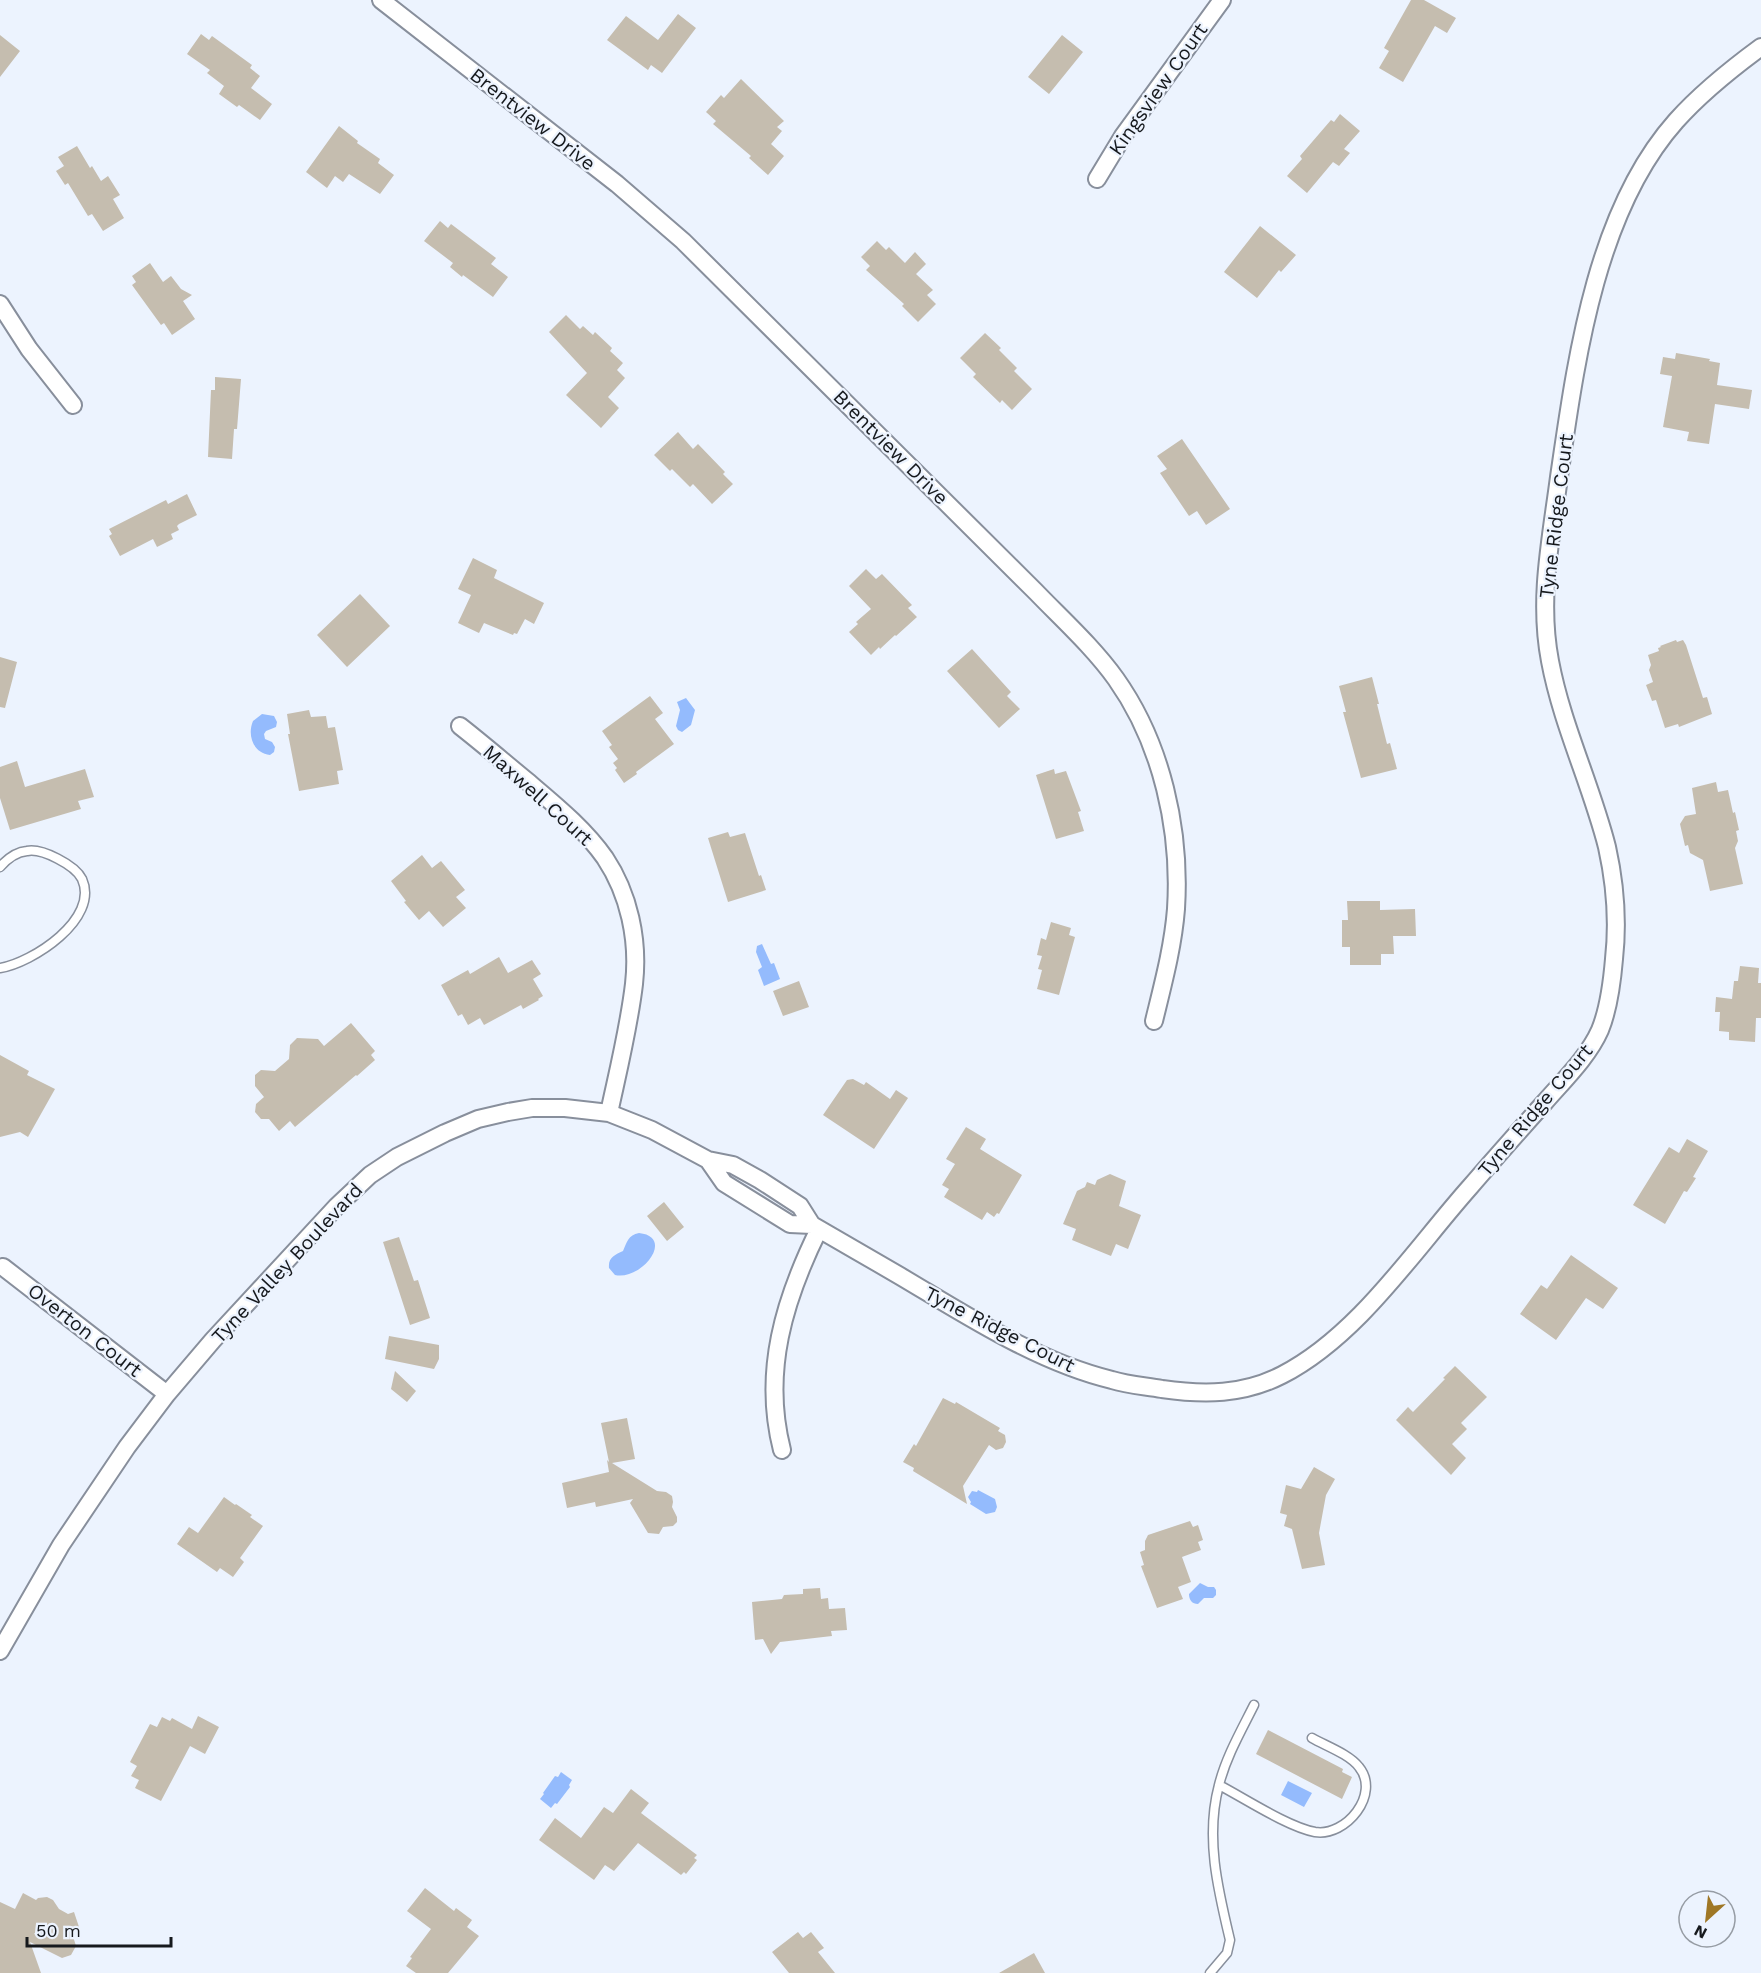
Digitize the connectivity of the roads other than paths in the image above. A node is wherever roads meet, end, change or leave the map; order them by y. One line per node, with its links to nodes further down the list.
1 (381, 0): 10 (street, Brentview Drive)
2 (1222, 0): 4 (street, Kingsview Court)
3 (1761, 47): 12 (street, Tyne Ridge Court)
4 (1097, 179)
5 (0, 304): 6 (street)
6 (73, 405)
7 (460, 726): 11 (street, Maxwell Court)
8 (0, 867): 9 (lane)
9 (0, 968)
10 (1154, 1021)
11 (609, 1113): 12 (street, Tyne Valley Boulevard); 14 (street, Tyne Valley Boulevard)
12 (815, 1227): 15 (street)
13 (3, 1267): 14 (street, Overton Court)
14 (167, 1394): 16 (street, Tyne Valley Boulevard)
15 (782, 1450)
16 (0, 1652)
17 (1254, 1705): 19 (lane)
18 (1312, 1738): 19 (lane)
19 (1219, 1785): 20 (lane)
20 (1210, 1973)

